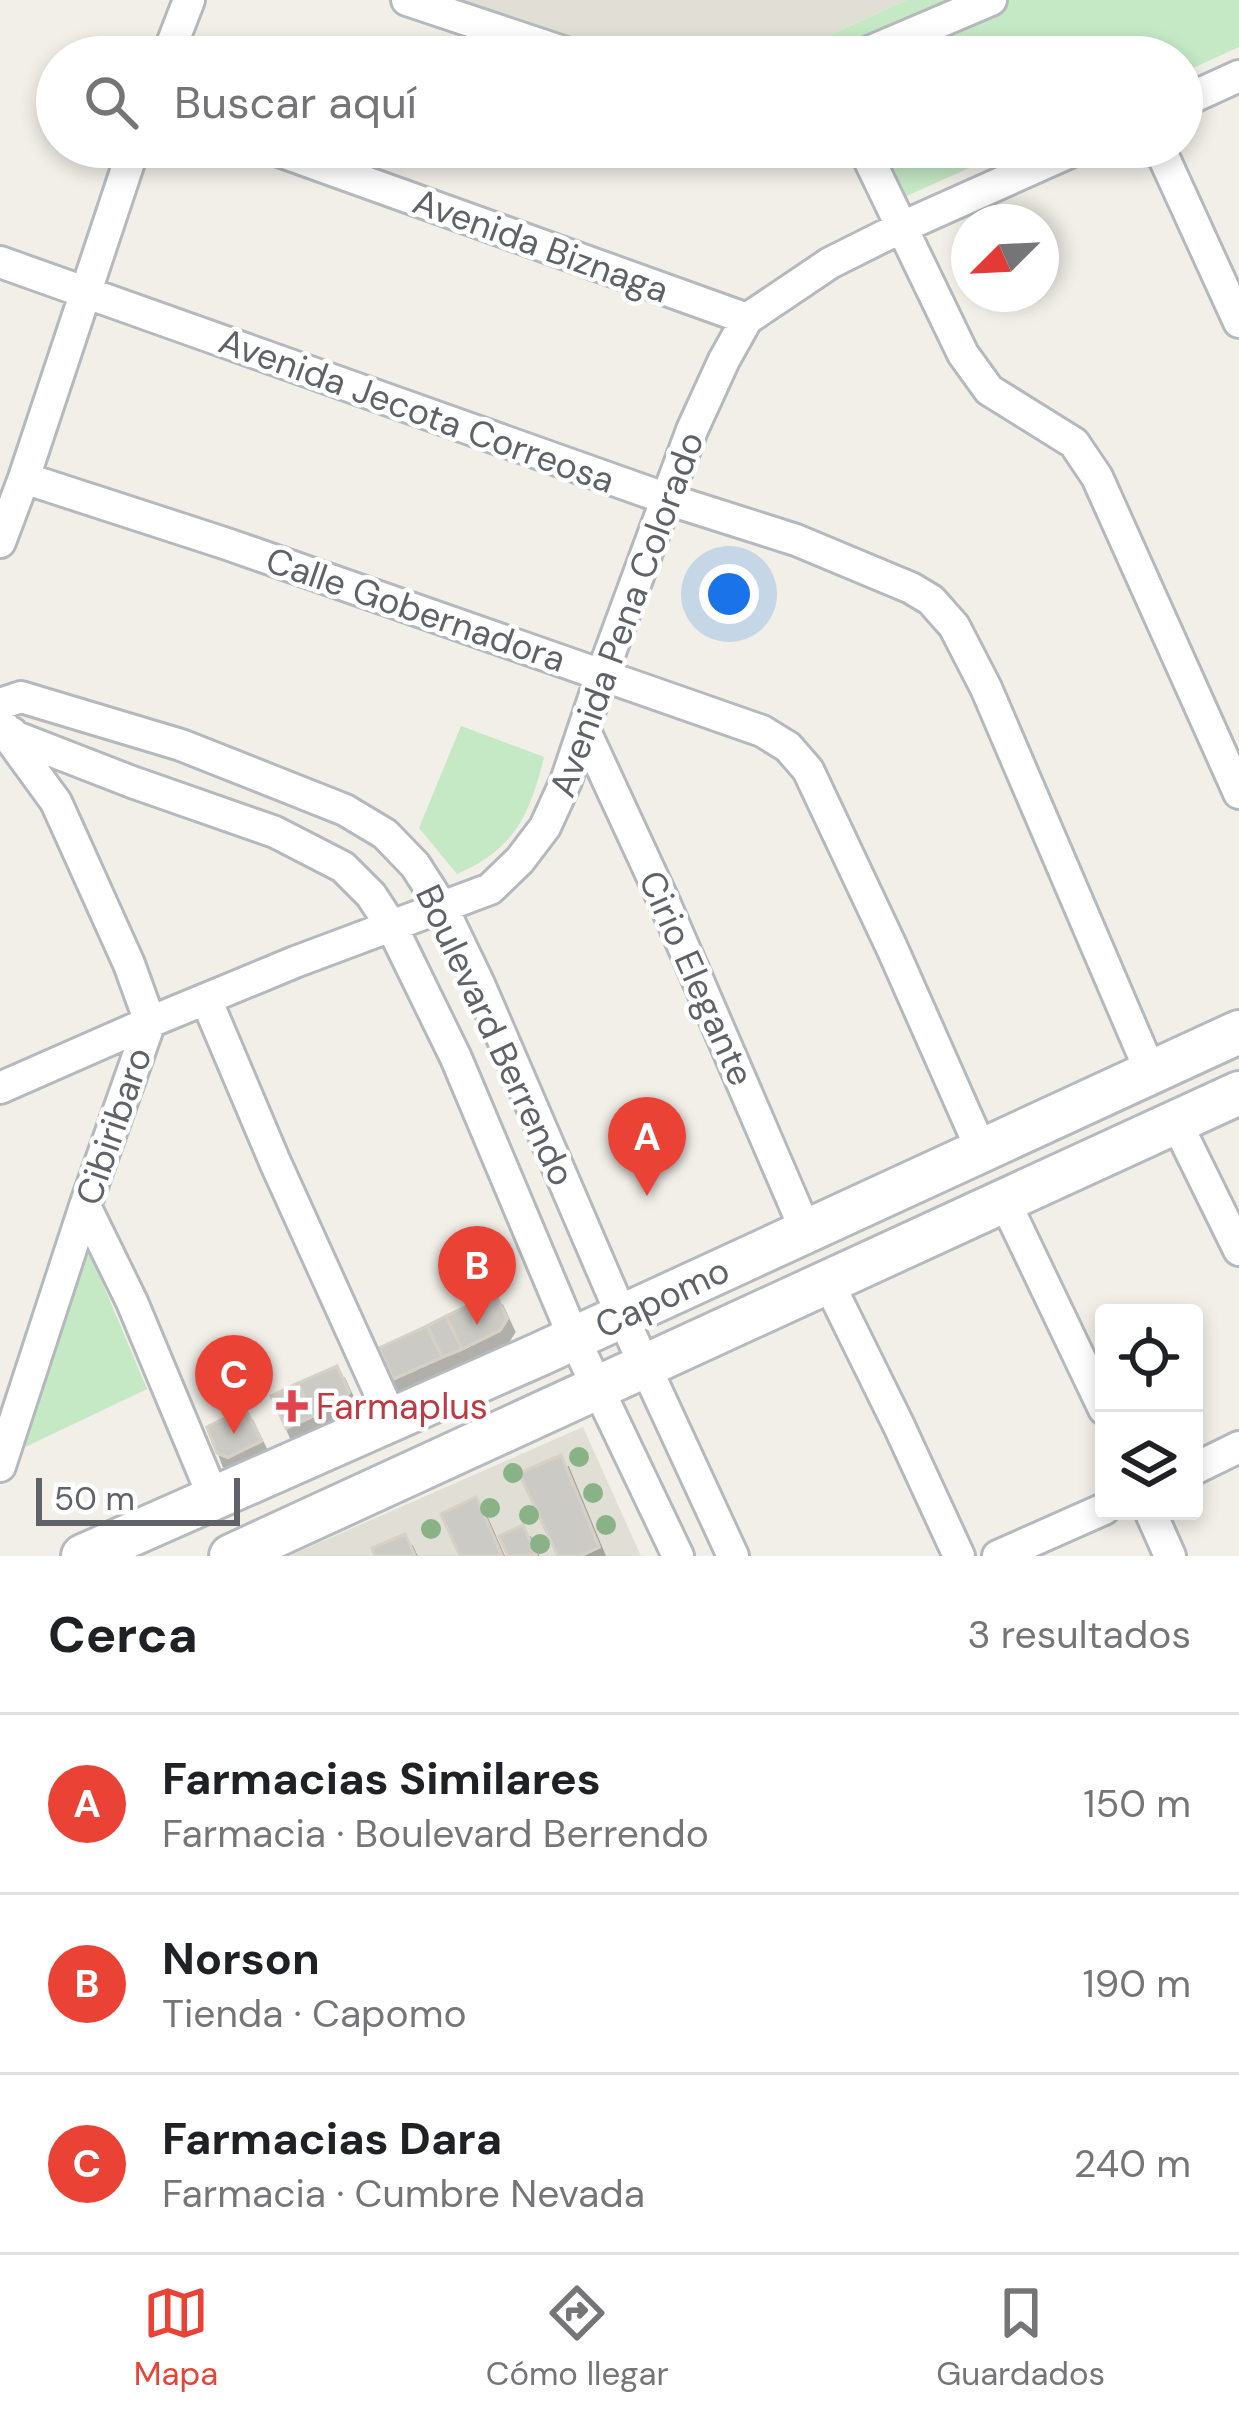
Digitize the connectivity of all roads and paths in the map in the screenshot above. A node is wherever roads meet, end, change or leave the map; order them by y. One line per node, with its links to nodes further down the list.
1 (189, 0): 4 (street)
2 (406, 0): 5 (street)
3 (991, 0): 6 (street)
4 (175, 36)
5 (515, 36)
6 (906, 36)
7 (1239, 76): 8 (street)
8 (1203, 92)
9 (127, 168): 16 (street)
10 (326, 168): 17 (street, Avenida Biznaga)
11 (873, 168): 14 (street)
12 (1034, 168): 14 (street, Avenida Pena Colorado)
13 (1169, 168): 18 (street)
14 (901, 228): 17 (street, Avenida Pena Colorado); 26 (street)
15 (0, 262): 16 (street, Avenida Jecota Correosa)
16 (85, 292): 19 (street); 20 (street, Avenida Jecota Correosa)
17 (746, 319): 20 (street, Avenida Pena Colorado)
18 (1239, 322)
19 (24, 478): 21 (street); 22 (street, Calle Gobernadora)
20 (667, 499): 22 (street, Avenida Pena Colorado); 32 (street, Avenida Jecota Correosa)
21 (0, 542)
22 (602, 674): 25 (street, Avenida Pena Colorado); 36 (street, Calle Gobernadora)
23 (11, 700): 24 (street); 27 (street, Boulevard Berrendo)
24 (6, 728): 28 (street, Boulevard Berrendo); 30 (street, Cibiribaro)
25 (584, 729): 27 (street, Avenida Pena Colorado); 39 (street, Cirio Elegante)
26 (1239, 793)
27 (442, 907): 28 (street, Avenida Pena Colorado); 42 (street, Boulevard Berrendo)
28 (392, 927): 29 (street, Avenida Pena Colorado); 43 (street, Boulevard Berrendo)
29 (206, 999): 30 (street, Avenida Pena Colorado); 47 (street)
30 (150, 1022): 33 (street, Avenida Pena Colorado); 38 (street, Cibiribaro)
31 (1239, 1032): 32 (main road, Capomo)
32 (1151, 1072): 36 (main road, Capomo)
33 (0, 1088)
34 (1239, 1093): 35 (main road, Capomo)
35 (1176, 1121): 37 (main road, Capomo); 40 (street)
36 (980, 1149): 39 (main road, Capomo)
37 (1004, 1200): 41 (main road, Capomo); 46 (street)
38 (85, 1206): 50 (street, Cibiribaro); 51 (street)
39 (805, 1229): 42 (main road, Capomo)
40 (1239, 1250)
41 (828, 1282): 44 (main road, Capomo); 58 (street)
42 (622, 1316): 43 (main road, Capomo); 44 (street, Boulevard Berrendo)
43 (574, 1338): 45 (street, Boulevard Berrendo); 47 (main road, Capomo)
44 (645, 1366): 45 (main road, Capomo); 57 (street, Boulevard Berrendo)
45 (596, 1387): 55 (main road, Capomo); 56 (street, Boulevard Berrendo)
46 (1095, 1390)
47 (392, 1420): 51 (main road, Capomo)
48 (1239, 1448): 49 (street)
49 (1203, 1465)
50 (0, 1466)
51 (213, 1496): 54 (main road, Capomo)
52 (1095, 1513): 59 (street)
53 (1154, 1520): 60 (street)
54 (83, 1556)
55 (231, 1556)
56 (678, 1556)
57 (733, 1556)
58 (959, 1556)
59 (998, 1556)
60 (1170, 1556)

